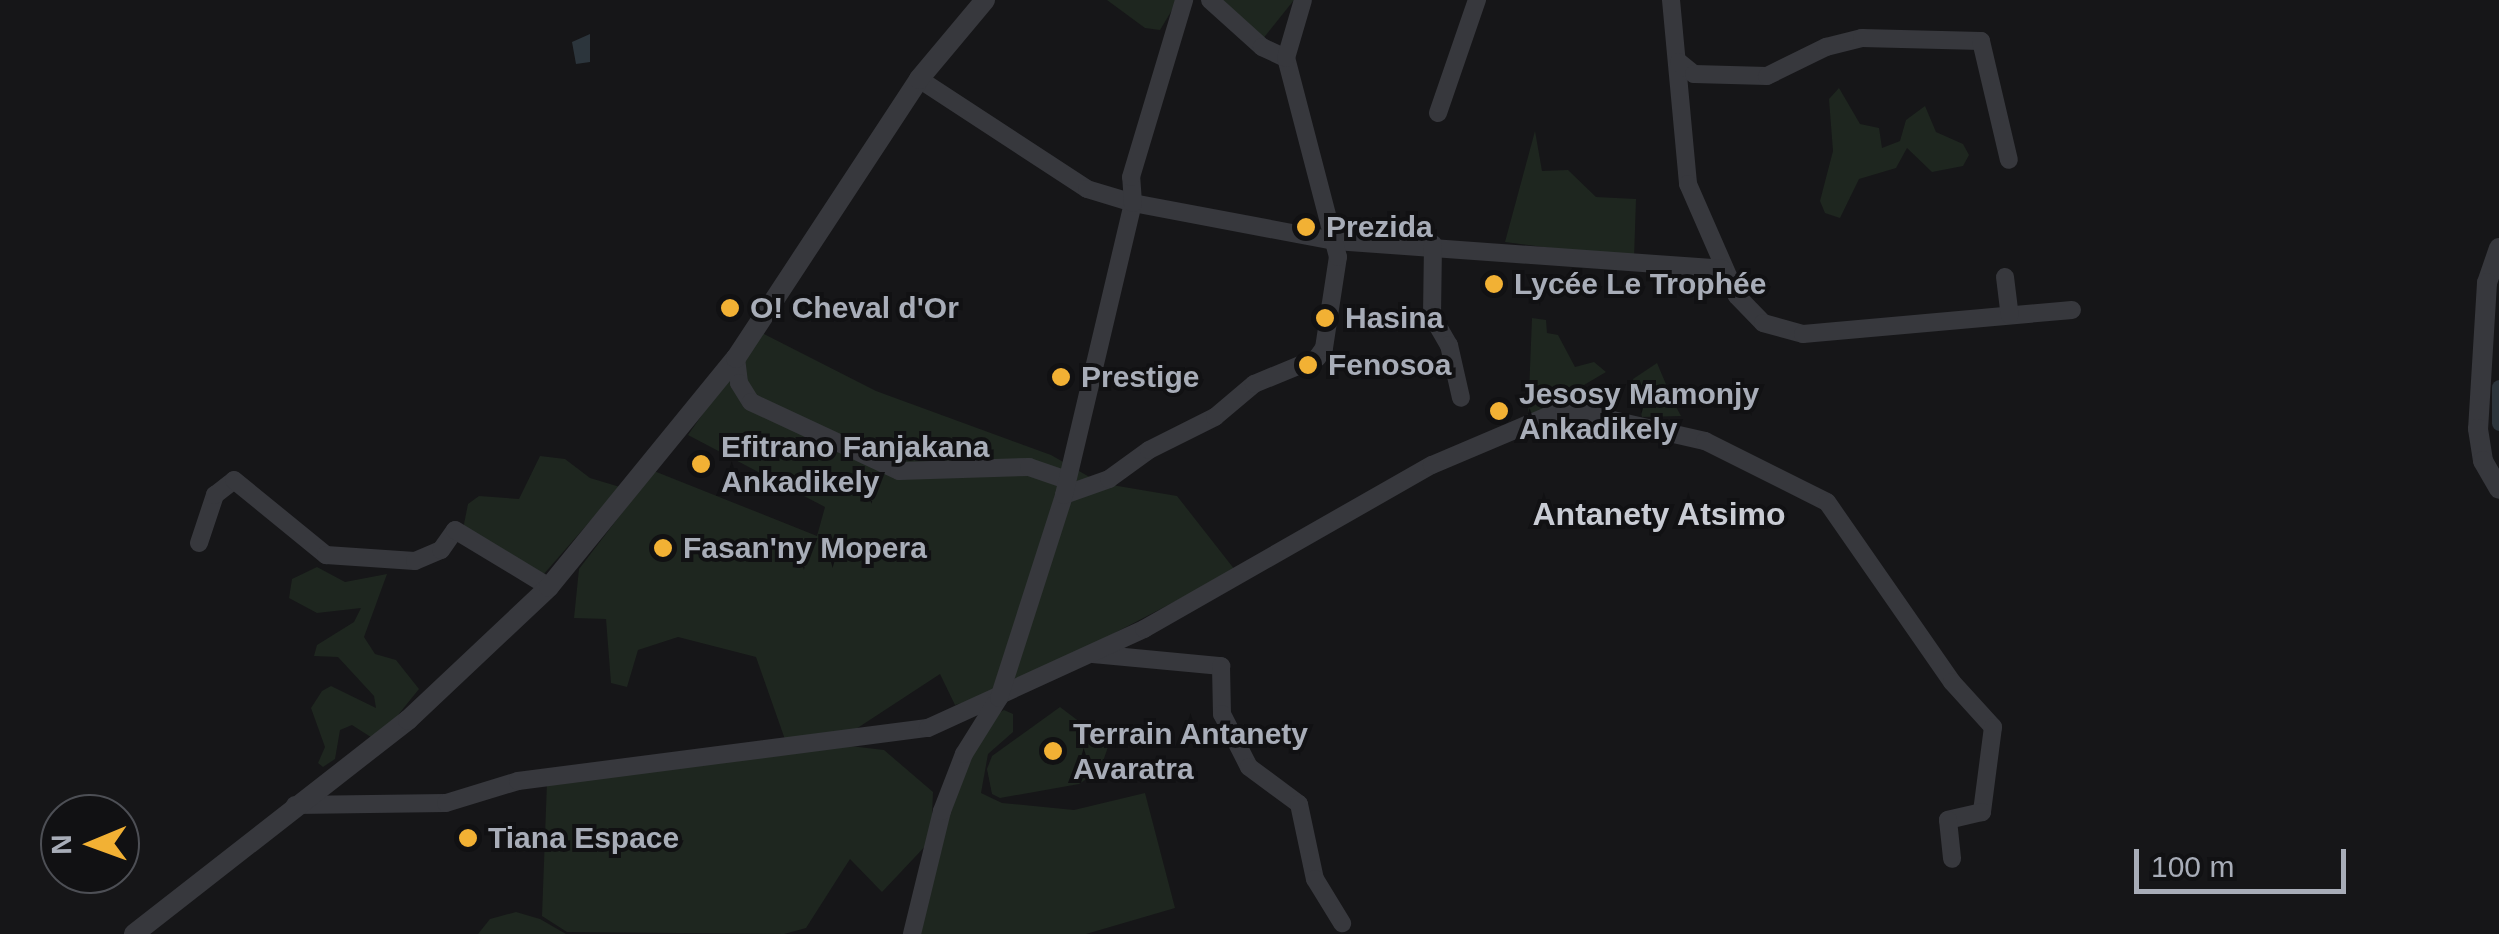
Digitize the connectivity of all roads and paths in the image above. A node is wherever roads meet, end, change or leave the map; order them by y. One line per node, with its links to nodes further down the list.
1 (986, 0): 9 (street)
2 (1184, 0): 12 (street)
3 (1210, 0): 7 (street)
4 (1303, 0): 7 (street)
5 (1478, 0): 10 (street)
6 (1671, 0): 8 (street)
7 (1286, 58): 13 (street)
8 (1679, 62): 11 (street); 16 (street)
9 (919, 79): 12 (street); 20 (street)
10 (1438, 114)
11 (2009, 160)
12 (1132, 203): 13 (street); 22 (street)
13 (1335, 241): 14 (street); 22 (street)
14 (1433, 244): 16 (street); 21 (street)
15 (2499, 248): 23 (street)
16 (1723, 269): 19 (street)
17 (2005, 276): 19 (street)
18 (2072, 310): 19 (street)
19 (2010, 315)
20 (736, 358): 22 (street); 25 (street)
21 (1461, 398)
22 (1066, 488): 27 (street)
23 (2499, 489)
24 (200, 543): 25 (street)
25 (549, 587): 28 (street)
26 (1093, 654): 27 (street); 29 (street); 30 (street)
27 (999, 698): 28 (street); 32 (street)
28 (294, 805): 31 (street)
29 (1952, 859)
30 (1342, 923)
31 (134, 934)
32 (912, 934)

